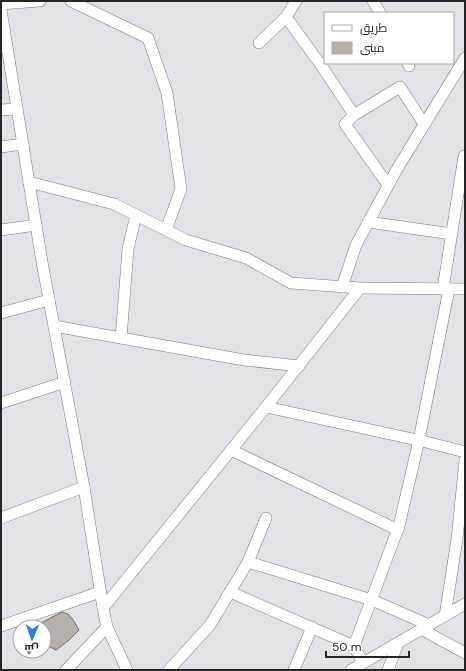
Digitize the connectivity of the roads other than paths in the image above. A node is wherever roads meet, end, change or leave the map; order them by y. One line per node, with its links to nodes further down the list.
1 (40, 1): 5 (street)
2 (71, 1): 25 (street)
3 (296, 1): 8 (street)
4 (373, 1): 7 (street)
5 (1, 4)
6 (1, 10): 11 (street)
7 (379, 12)
8 (286, 17): 9 (street); 13 (street)
9 (259, 43)
10 (465, 58): 14 (street)
11 (17, 109): 12 (street); 15 (street)
12 (1, 110)
13 (354, 115): 14 (street); 19 (street)
14 (424, 124): 19 (street)
15 (23, 144): 16 (street); 18 (street)
16 (1, 147)
17 (464, 156): 21 (street)
18 (29, 182): 20 (street); 23 (street)
19 (388, 186): 22 (street)
20 (136, 215): 25 (street); 34 (street)
21 (460, 218): 26 (street)
22 (368, 222): 26 (street); 27 (street)
23 (36, 225): 24 (street); 31 (street)
24 (1, 230)
25 (166, 230): 27 (street)
26 (452, 234): 29 (street)
27 (342, 287): 28 (street)
28 (360, 288): 29 (street); 35 (street)
29 (446, 289): 30 (street); 39 (street)
30 (465, 289)
31 (49, 300): 32 (street); 33 (street)
32 (1, 313)
33 (54, 326): 34 (street); 36 (street)
34 (121, 338): 35 (street)
35 (299, 366): 38 (street)
36 (65, 382): 37 (street); 43 (street)
37 (1, 403)
38 (266, 407): 39 (street); 40 (street)
39 (419, 440): 41 (street); 46 (street)
40 (231, 450): 46 (street); 53 (street)
41 (465, 452)
42 (465, 460): 47 (street)
43 (84, 487): 44 (street); 49 (street)
44 (1, 518)
45 (266, 518): 48 (street)
46 (398, 530): 51 (street)
47 (461, 540): 54 (street)
48 (248, 562): 50 (street); 51 (street)
49 (100, 592): 53 (street); 55 (street)
50 (230, 592): 57 (street); 65 (street)
51 (372, 600): 58 (street); 60 (street)
52 (465, 604): 54 (street)
53 (103, 608): 56 (street)
54 (445, 616): 58 (street)
55 (1, 626)
56 (107, 627): 63 (street); 64 (street)
57 (312, 627): 60 (street); 66 (street)
58 (425, 627): 59 (street); 61 (street)
59 (398, 643): 62 (street); 68 (street)
60 (354, 646): 62 (street)
61 (465, 653)
62 (363, 663): 67 (street)
63 (66, 670)
64 (127, 670)
65 (169, 670)
66 (294, 670)
67 (351, 670)
68 (388, 670)

